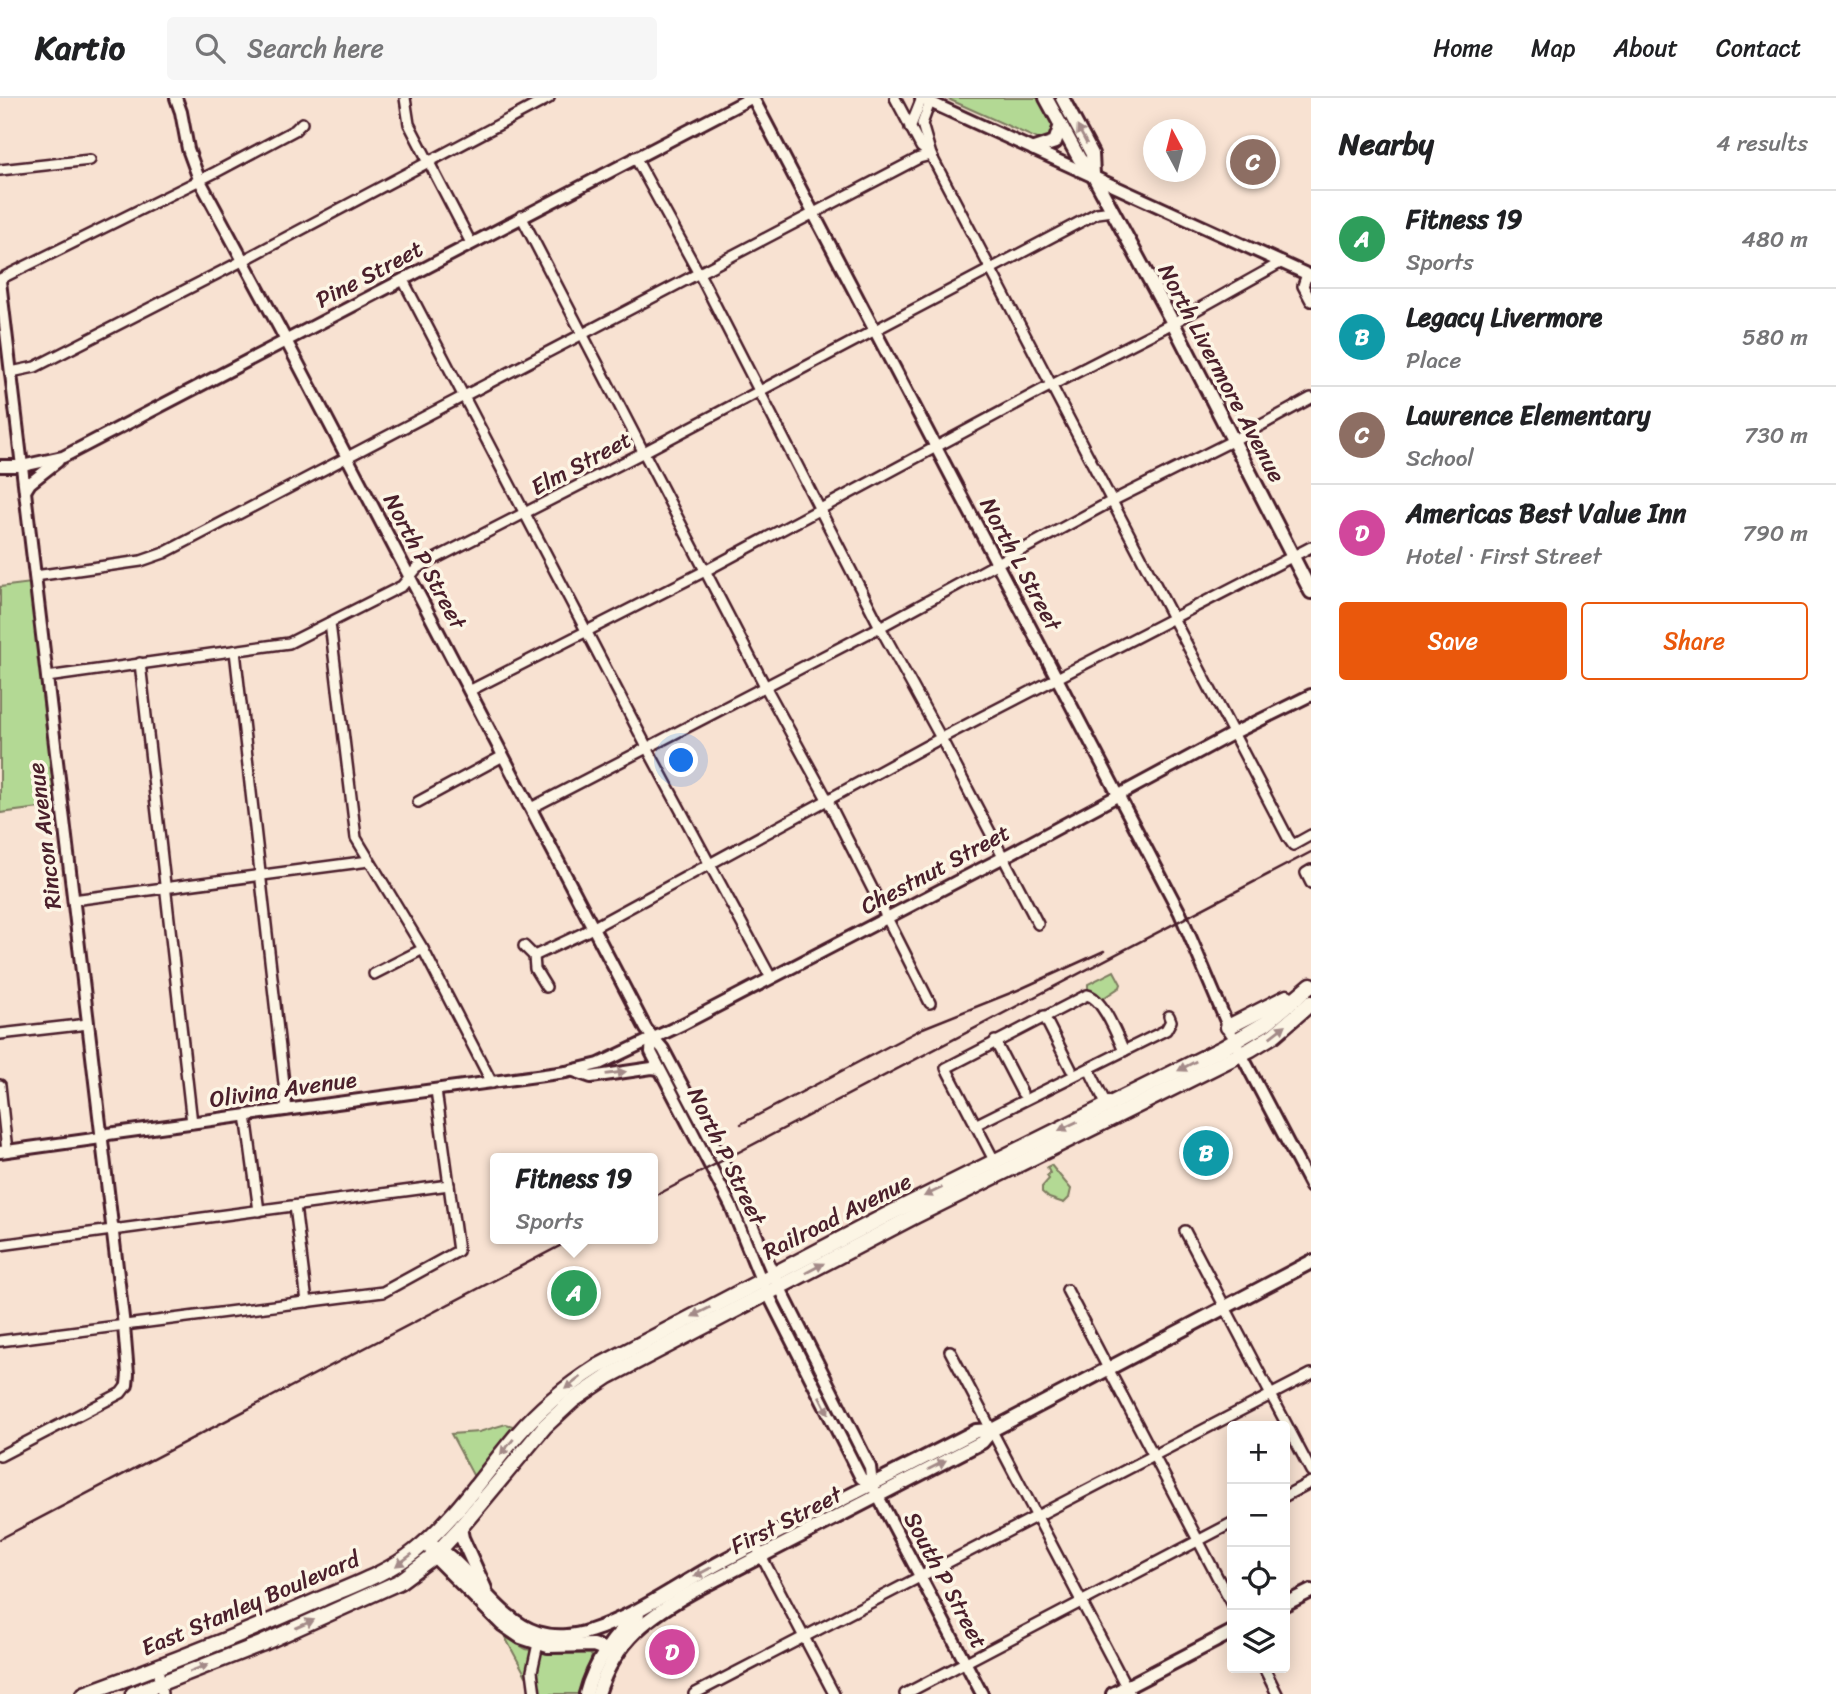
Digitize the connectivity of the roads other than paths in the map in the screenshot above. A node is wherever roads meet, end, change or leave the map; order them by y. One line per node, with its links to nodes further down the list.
1 (176, 98): 19 (street, North P Street)
2 (405, 98): 16 (street)
3 (549, 98): 16 (street)
4 (752, 98): 14 (street, Pine Street); 21 (street, North L Street)
5 (895, 98): 11 (street)
6 (1046, 98): 10 (main road, North Livermore Avenue)
7 (1062, 98): 18 (main road, North Livermore Avenue, one-way to 7)
8 (924, 99): 11 (street); 12 (street); 13 (street)
9 (302, 123): 19 (street)
10 (1060, 125): 12 (main road); 18 (main road, North Livermore Avenue)
11 (911, 128): 13 (street)
12 (1034, 149): 18 (street)
13 (931, 155): 21 (street); 26 (street)
14 (635, 157): 22 (street, Pine Street); 27 (street)
15 (90, 160): 17 (street)
16 (430, 161): 23 (street); 24 (street)
17 (0, 170)
18 (1093, 175): 20 (main road, North Livermore Avenue); 25 (street)
19 (200, 179): 24 (street, North P Street); 29 (street)
20 (1112, 211): 26 (street, Elm Street); 32 (main road, North Livermore Avenue)
21 (814, 212): 27 (street); 33 (street, North L Street)
22 (521, 216): 23 (street, Pine Street); 34 (street)
23 (471, 243): 30 (street, Pine Street)
24 (244, 260): 35 (street, North P Street); 36 (street)
25 (1282, 262): 28 (street); 32 (street)
26 (990, 268): 33 (street, Elm Street); 37 (street)
27 (698, 272): 34 (street); 38 (street)
28 (1309, 275): 31 (street)
29 (0, 280): 36 (street, Rincon Avenue)
30 (403, 280): 35 (street, Pine Street); 39 (street)
31 (1311, 301)
32 (1173, 323): 37 (street); 41 (main road, North Livermore Avenue)
33 (876, 330): 38 (street, Elm Street); 42 (street, North L Street)
34 (582, 334): 39 (street); 43 (street)
35 (286, 340): 44 (street, North P Street); 45 (street, Pine Street)
36 (11, 373): 47 (street, Rincon Avenue)
37 (1051, 385): 42 (street); 49 (street)
38 (759, 391): 43 (street, Elm Street); 50 (street)
39 (462, 396): 44 (street); 51 (street)
40 (1311, 398): 41 (street)
41 (1234, 440): 49 (street); 53 (main road, North Livermore Avenue)
42 (936, 446): 50 (street); 54 (street, North L Street)
43 (644, 452): 51 (street, Elm Street); 55 (street)
44 (346, 456): 56 (street); 57 (street, North P Street)
45 (63, 457): 47 (street, Pine Street); 48 (street)
46 (0, 466): 47 (street, Pine Street)
47 (22, 466): 48 (street, Rincon Avenue)
48 (25, 491): 56 (street, Rincon Avenue)
49 (1112, 501): 54 (street); 59 (street)
50 (821, 509): 55 (street); 61 (street)
51 (525, 514): 57 (street, Elm Street); 62 (street)
52 (1311, 547): 53 (street)
53 (1292, 557): 58 (main road, North Livermore Avenue); 59 (street)
54 (997, 563): 61 (street); 66 (street, North L Street)
55 (705, 570): 62 (street); 67 (street)
56 (35, 576): 65 (street, Rincon Avenue)
57 (410, 577): 60 (street, Elm Street); 68 (street, North P Street)
58 (1311, 592)
59 (1172, 617): 66 (street); 70 (street)
60 (330, 623): 63 (street, Elm Street); 80 (street)
61 (880, 627): 67 (street); 71 (street)
62 (587, 630): 68 (street); 72 (street)
63 (235, 651): 64 (street, Elm Street); 83 (street)
64 (139, 663): 65 (street, Elm Street); 85 (street)
65 (47, 677): 86 (street, Rincon Avenue)
66 (1057, 678): 71 (street); 74 (street, North L Street)
67 (765, 685): 72 (street); 75 (street)
68 (469, 691): 73 (street, North P Street)
69 (1311, 695): 70 (street, Chestnut Street)
70 (1234, 733): 74 (street, Chestnut Street); 78 (street)
71 (942, 738): 75 (street); 79 (street)
72 (647, 748): 77 (street); 81 (street)
73 (503, 756): 76 (street); 77 (street, North P Street)
74 (1119, 796): 79 (street, Chestnut Street); 102 (street, North L Street)
75 (827, 799): 81 (street); 87 (street)
76 (418, 802)
77 (531, 808): 89 (street, North P Street)
78 (1311, 835)
79 (1002, 858): 87 (street, Chestnut Street); 88 (street)
80 (369, 861): 83 (street); 91 (street)
81 (708, 864): 89 (street); 94 (street)
82 (1308, 871): 84 (street)
83 (260, 876): 85 (street); 116 (street)
84 (1311, 883)
85 (166, 889): 86 (street); 119 (street)
86 (73, 900): 101 (street, Rincon Avenue)
87 (888, 917): 94 (street, Chestnut Street); 97 (street)
88 (1038, 924)
89 (592, 926): 92 (street); 104 (street, North P Street)
90 (524, 946): 92 (street)
91 (423, 949): 93 (street); 112 (street)
92 (534, 956): 96 (street)
93 (374, 974)
94 (771, 978): 104 (street, Chestnut Street)
95 (1311, 985): 102 (main road); 106 (main road, Railroad Avenue)
96 (546, 987)
97 (930, 1003)
98 (1311, 1003): 106 (main road, Railroad Avenue, one-way to 98)
99 (1044, 1016): 105 (street); 107 (street); 109 (street)
100 (1169, 1016): 107 (street)
101 (88, 1024): 103 (street); 121 (street, Rincon Avenue)
102 (1228, 1027): 106 (street, North L Street)
103 (0, 1034)
104 (652, 1038): 108 (street, North P Street); 111 (street, Chestnut Street); 132 (street, North P Street)
105 (995, 1041): 115 (street); 120 (street)
106 (1238, 1048): 117 (main road, Railroad Avenue); 125 (street, North L Street)
107 (1124, 1051): 110 (street)
108 (659, 1069): 111 (street, one-way to 108); 132 (street, North P Street)
109 (1071, 1069)
110 (1088, 1069): 117 (street); 120 (street)
111 (574, 1071): 112 (street, Olivina Avenue)
112 (492, 1083): 114 (street, Olivina Avenue)
113 (0, 1085): 122 (street)
114 (436, 1090): 116 (street, Olivina Avenue); 124 (street)
115 (1022, 1093)
116 (287, 1110): 118 (street, Olivina Avenue)
117 (1111, 1112): 123 (main road, Railroad Avenue)
118 (246, 1115): 119 (street, Olivina Avenue); 127 (street)
119 (192, 1122): 121 (street, Olivina Avenue)
120 (975, 1125): 123 (street)
121 (101, 1138): 122 (street, Olivina Avenue); 128 (street, Rincon Avenue)
122 (3, 1152)
123 (998, 1168): 132 (main road, Railroad Avenue)
124 (449, 1185): 126 (street); 134 (street)
125 (1311, 1187)
126 (295, 1206): 127 (street); 134 (street)
127 (259, 1211): 128 (street)
128 (111, 1231): 130 (street); 136 (street, Rincon Avenue)
129 (1185, 1231): 135 (street)
130 (0, 1245)
131 (1311, 1262): 135 (main road, First Street)
132 (770, 1283): 148 (street, South P Street); 152 (main road, Railroad Avenue); 153 (main road, Railroad Avenue, one-way to 153)
133 (1067, 1290): 139 (street)
134 (307, 1301): 136 (street)
135 (1225, 1308): 139 (main road, First Street); 142 (street)
136 (124, 1326): 137 (street); 141 (street, Rincon Avenue)
137 (0, 1341)
138 (950, 1351): 143 (street)
139 (1109, 1370): 143 (main road, First Street); 145 (street)
140 (1311, 1374): 142 (street)
141 (127, 1385): 144 (street)
142 (1271, 1395): 145 (street); 146 (street)
143 (992, 1430): 148 (main road, First Street); 150 (street)
144 (0, 1456)
145 (1154, 1456): 150 (street); 154 (street)
146 (1311, 1471)
147 (1311, 1482): 149 (street)
148 (875, 1490): 155 (main road, First Street); 157 (street, South P Street)
149 (1290, 1493)
150 (1037, 1517): 157 (street); 161 (street)
151 (1227, 1526): 154 (street)
152 (460, 1528): 156 (main road, Railroad Avenue); 159 (main road)
153 (426, 1541): 156 (main road); 169 (main road, East Stanley Boulevard, one-way to 169)
154 (1199, 1541): 160 (street); 161 (street)
155 (758, 1550): 163 (main road, First Street, one-way to 163); 165 (street); 167 (main road, First Street)
156 (437, 1553): 159 (main road); 166 (main road); 171 (main road, East Stanley Boulevard, one-way to 156)
157 (921, 1577): 165 (street); 168 (street, South P Street)
158 (1311, 1591): 162 (main road)
159 (486, 1592): 166 (main road)
160 (1227, 1595)
161 (1082, 1602): 168 (street); 172 (street)
162 (1290, 1602)
163 (649, 1604): 166 (main road, First Street); 167 (main road, First Street)
164 (1227, 1635): 172 (main road)
165 (803, 1636): 178 (street); 179 (street)
166 (539, 1639): 167 (main road); 175 (street)
167 (612, 1652): 176 (main road); 177 (main road)
168 (966, 1663): 180 (street); 181 (street, South P Street)
169 (158, 1667): 171 (street); 173 (main road, East Stanley Boulevard)
170 (1266, 1673): 183 (street)
171 (161, 1689): 174 (main road, East Stanley Boulevard)
172 (1128, 1690): 182 (main road)
173 (83, 1694)
174 (133, 1694)
175 (535, 1694)
176 (586, 1694)
177 (598, 1694)
178 (694, 1694)
179 (834, 1694)
180 (905, 1694)
181 (982, 1694)
182 (1113, 1694)
183 (1277, 1694)

